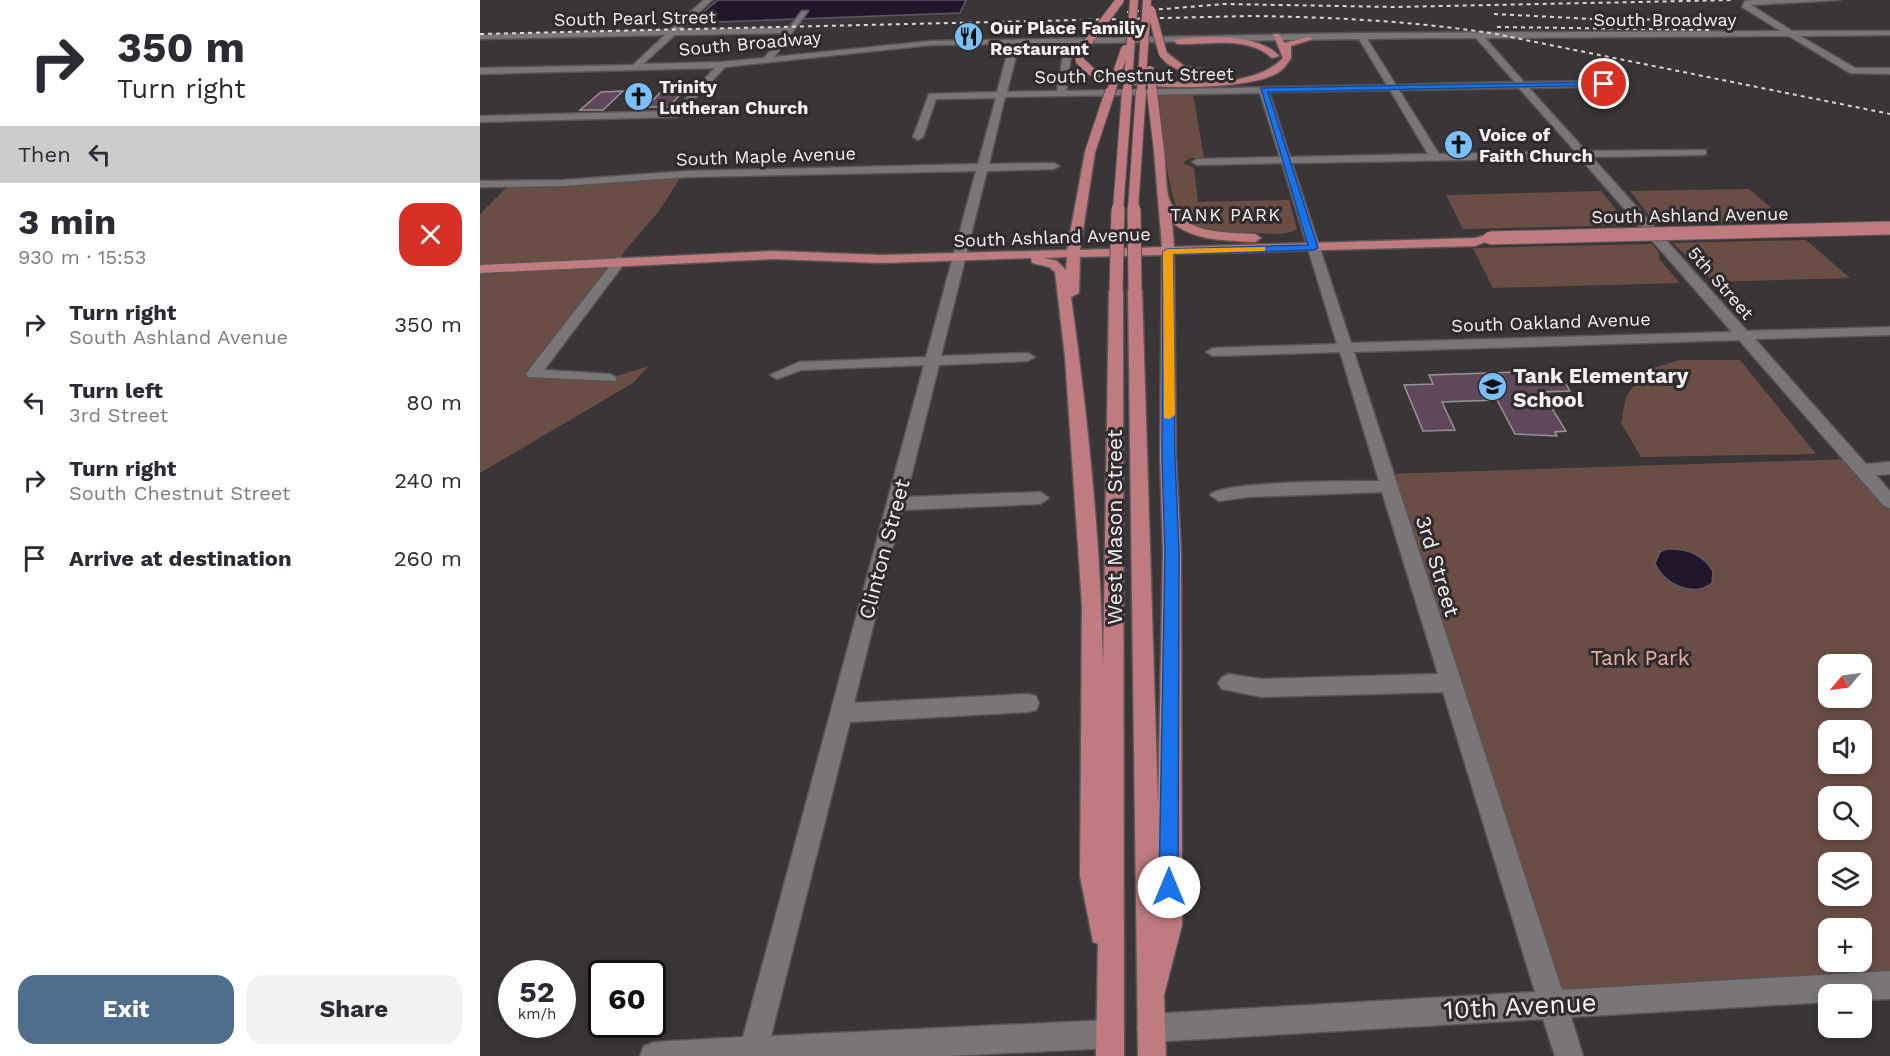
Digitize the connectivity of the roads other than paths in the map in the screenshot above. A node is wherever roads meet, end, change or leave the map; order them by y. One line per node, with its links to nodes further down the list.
1 (708, 0): 8 (street)
2 (1120, 0): 22 (main road, bridge)
3 (1134, 0): 19 (main road, West Mason Street, bridge)
4 (1148, 0): 18 (main road, West Mason Street, bridge); 21 (main road, bridge)
5 (1836, 0): 11 (street)
6 (805, 13): 7 (street)
7 (791, 30): 8 (street, South Pearl Street); 23 (street)
8 (674, 32): 12 (street, South Pearl Street); 25 (street)
9 (1890, 33): 11 (street, South Broadway)
10 (1477, 34): 11 (street, South Broadway); 13 (street, South Broadway); 29 (street, 5th Street)
11 (1790, 35): 27 (street)
12 (480, 37)
13 (1362, 37): 14 (street, South Broadway); 15 (street, South Broadway); 30 (street)
14 (1273, 38): 15 (street, South Broadway); 16 (street, South Broadway); 17 (street, South Broadway); 21 (main road); 22 (main road)
15 (1309, 39): 22 (main road)
16 (1019, 42): 17 (street, South Broadway); 23 (street, South Broadway); 33 (street, Clinton Street)
17 (1177, 42): 21 (main road)
18 (1142, 43): 44 (main road, bridge); 54 (main road, West Mason Street, bridge)
19 (1128, 45): 49 (main road, bridge); 54 (main road, West Mason Street, bridge)
20 (1067, 56): 32 (street)
21 (1275, 56)
22 (1287, 58)
23 (767, 60): 24 (street, South Broadway)
24 (722, 65): 25 (street, South Broadway); 34 (street)
25 (635, 67): 26 (street, South Broadway)
26 (480, 71)
27 (1890, 71)
28 (1625, 83): 29 (street, South Chestnut Street)
29 (1523, 86): 30 (street, South Chestnut Street); 37 (street, 5th Street)
30 (1394, 88): 31 (street, South Chestnut Street); 38 (street)
31 (1264, 90): 32 (street, South Chestnut Street); 39 (street, 3rd Street)
32 (1061, 93): 33 (street, South Chestnut Street)
33 (1001, 94): 35 (street, South Chestnut Street); 42 (street, Clinton Street)
34 (481, 120)
35 (918, 137)
36 (1702, 152): 37 (street)
37 (1582, 155): 38 (street); 57 (street, 5th Street)
38 (1436, 158): 39 (street)
39 (1286, 160): 40 (street); 47 (street, 3rd Street)
40 (1197, 162)
41 (1054, 166): 42 (street, South Maple Avenue)
42 (982, 168): 43 (street, South Maple Avenue); 50 (street, Clinton Street)
43 (480, 184)
44 (1165, 200): 46 (main road); 48 (main road)
45 (1890, 228): 47 (main road, South Ashland Avenue, bridge)
46 (1255, 238): 47 (main road, South Ashland Avenue); 48 (main road, South Ashland Avenue)
47 (1312, 242): 48 (main road, South Ashland Avenue); 58 (street, 3rd Street)
48 (1168, 246): 49 (main road, South Ashland Avenue); 77 (main road)
49 (1073, 248): 50 (main road, South Ashland Avenue); 51 (main road, South Ashland Avenue); 55 (main road)
50 (960, 251): 51 (main road, South Ashland Avenue); 52 (main road, South Ashland Avenue); 61 (street, Clinton Street)
51 (1017, 256): 55 (main road)
52 (620, 261): 53 (main road, South Ashland Avenue); 63 (street)
53 (480, 268)
54 (1126, 290): 75 (main road, West Mason Street); 77 (main road, West Mason Street)
55 (1069, 328): 75 (main road)
56 (1890, 332): 57 (street, South Oakland Avenue)
57 (1743, 336): 58 (street, South Oakland Avenue); 65 (street, 5th Street)
58 (1345, 348): 59 (street, South Oakland Avenue); 66 (street, 3rd Street)
59 (1213, 352)
60 (1028, 357): 61 (street)
61 (932, 360): 62 (street); 70 (street, Clinton Street)
62 (777, 375)
63 (610, 378)
64 (1890, 468): 65 (street)
65 (1861, 470): 69 (street, 5th Street)
66 (1390, 486): 67 (street); 72 (street, 3rd Street)
67 (1219, 495)
68 (1040, 498): 70 (street)
69 (1890, 502)
70 (895, 504): 74 (street, Clinton Street)
71 (1229, 683): 72 (street)
72 (1451, 683): 78 (street, 3rd Street)
73 (1028, 703): 74 (street)
74 (841, 713): 81 (street, Clinton Street)
75 (1110, 982): 80 (main road, West Mason Street)
76 (1890, 985): 78 (street, 10th Avenue)
77 (1150, 998): 79 (main road, West Mason Street)
78 (1552, 1004): 79 (street, 10th Avenue); 83 (street, 3rd Street)
79 (1151, 1042)
80 (1110, 1045): 81 (street)
81 (753, 1053): 82 (street)
82 (654, 1056)
83 (1569, 1056)

